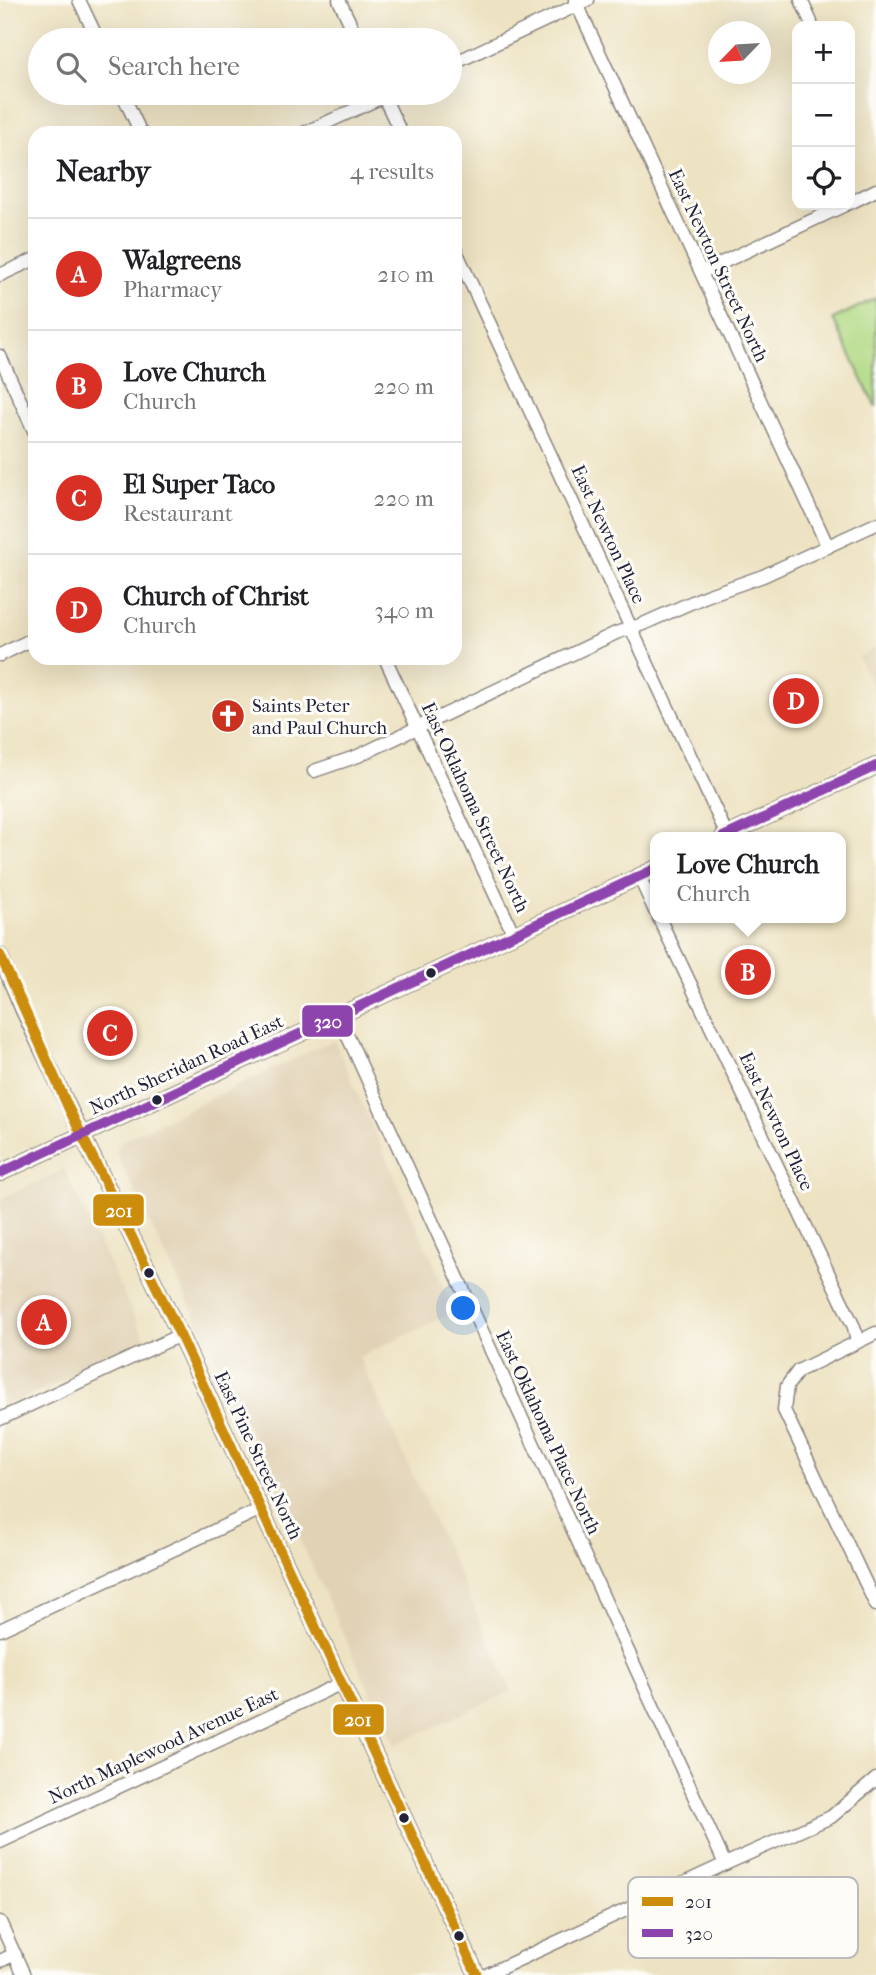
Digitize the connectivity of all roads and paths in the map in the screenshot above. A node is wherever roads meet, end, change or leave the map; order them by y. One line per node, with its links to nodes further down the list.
1 (79, 0): 6 (street)
2 (339, 0): 7 (street)
3 (801, 0): 5 (street)
4 (580, 2): 8 (street); 20 (street, East Newton Street North)
5 (811, 21)
6 (92, 28)
7 (352, 28)
8 (462, 59)
9 (128, 105): 12 (street)
10 (363, 105): 13 (street)
11 (390, 105): 14 (street)
12 (138, 126)
13 (319, 126)
14 (398, 126)
15 (876, 190): 16 (street)
16 (855, 200)
17 (835, 210): 20 (street)
18 (28, 262): 21 (street)
19 (462, 264): 26 (street, East Newton Place)
20 (702, 272): 25 (street, East Newton Street North)
21 (0, 275)
22 (0, 356): 23 (street)
23 (28, 418)
24 (876, 524): 25 (street)
25 (828, 547): 26 (street)
26 (631, 629): 30 (street); 33 (street, East Newton Place)
27 (28, 641): 28 (street)
28 (0, 654)
29 (389, 665): 30 (street, East Oklahoma Street North)
30 (418, 727): 32 (street); 39 (street, East Oklahoma Street North)
31 (876, 766): 34 (main road)
32 (314, 771)
33 (723, 832)
34 (734, 832)
35 (650, 871): 36 (main road, North Sheridan Road East)
36 (639, 876): 37 (street); 39 (main road, North Sheridan Road East)
37 (650, 900)
38 (661, 923): 46 (street, East Newton Place)
39 (514, 935): 41 (main road, North Sheridan Road East)
40 (0, 955): 42 (street, East Pine Street North)
41 (338, 1017): 42 (main road, North Sheridan Road East); 54 (street, East Oklahoma Place North)
42 (82, 1135): 43 (main road, North Sheridan Road East); 45 (main road, East Pine Street North)
43 (0, 1173)
44 (876, 1333): 46 (street)
45 (180, 1335): 47 (street); 48 (main road, East Pine Street North)
46 (857, 1342): 49 (street)
47 (0, 1419)
48 (261, 1509): 50 (street); 51 (main road, East Pine Street North)
49 (876, 1605)
50 (0, 1630)
51 (342, 1683): 53 (street, North Maplewood Avenue East); 61 (main road, East Pine Street North)
52 (876, 1779): 54 (street)
53 (0, 1842)
54 (725, 1864): 55 (street)
55 (697, 1877)
56 (628, 1909): 62 (street)
57 (0, 1922): 58 (street)
58 (15, 1954): 59 (street); 60 (street)
59 (0, 1961)
60 (24, 1975)
61 (477, 1975)
62 (486, 1975)

